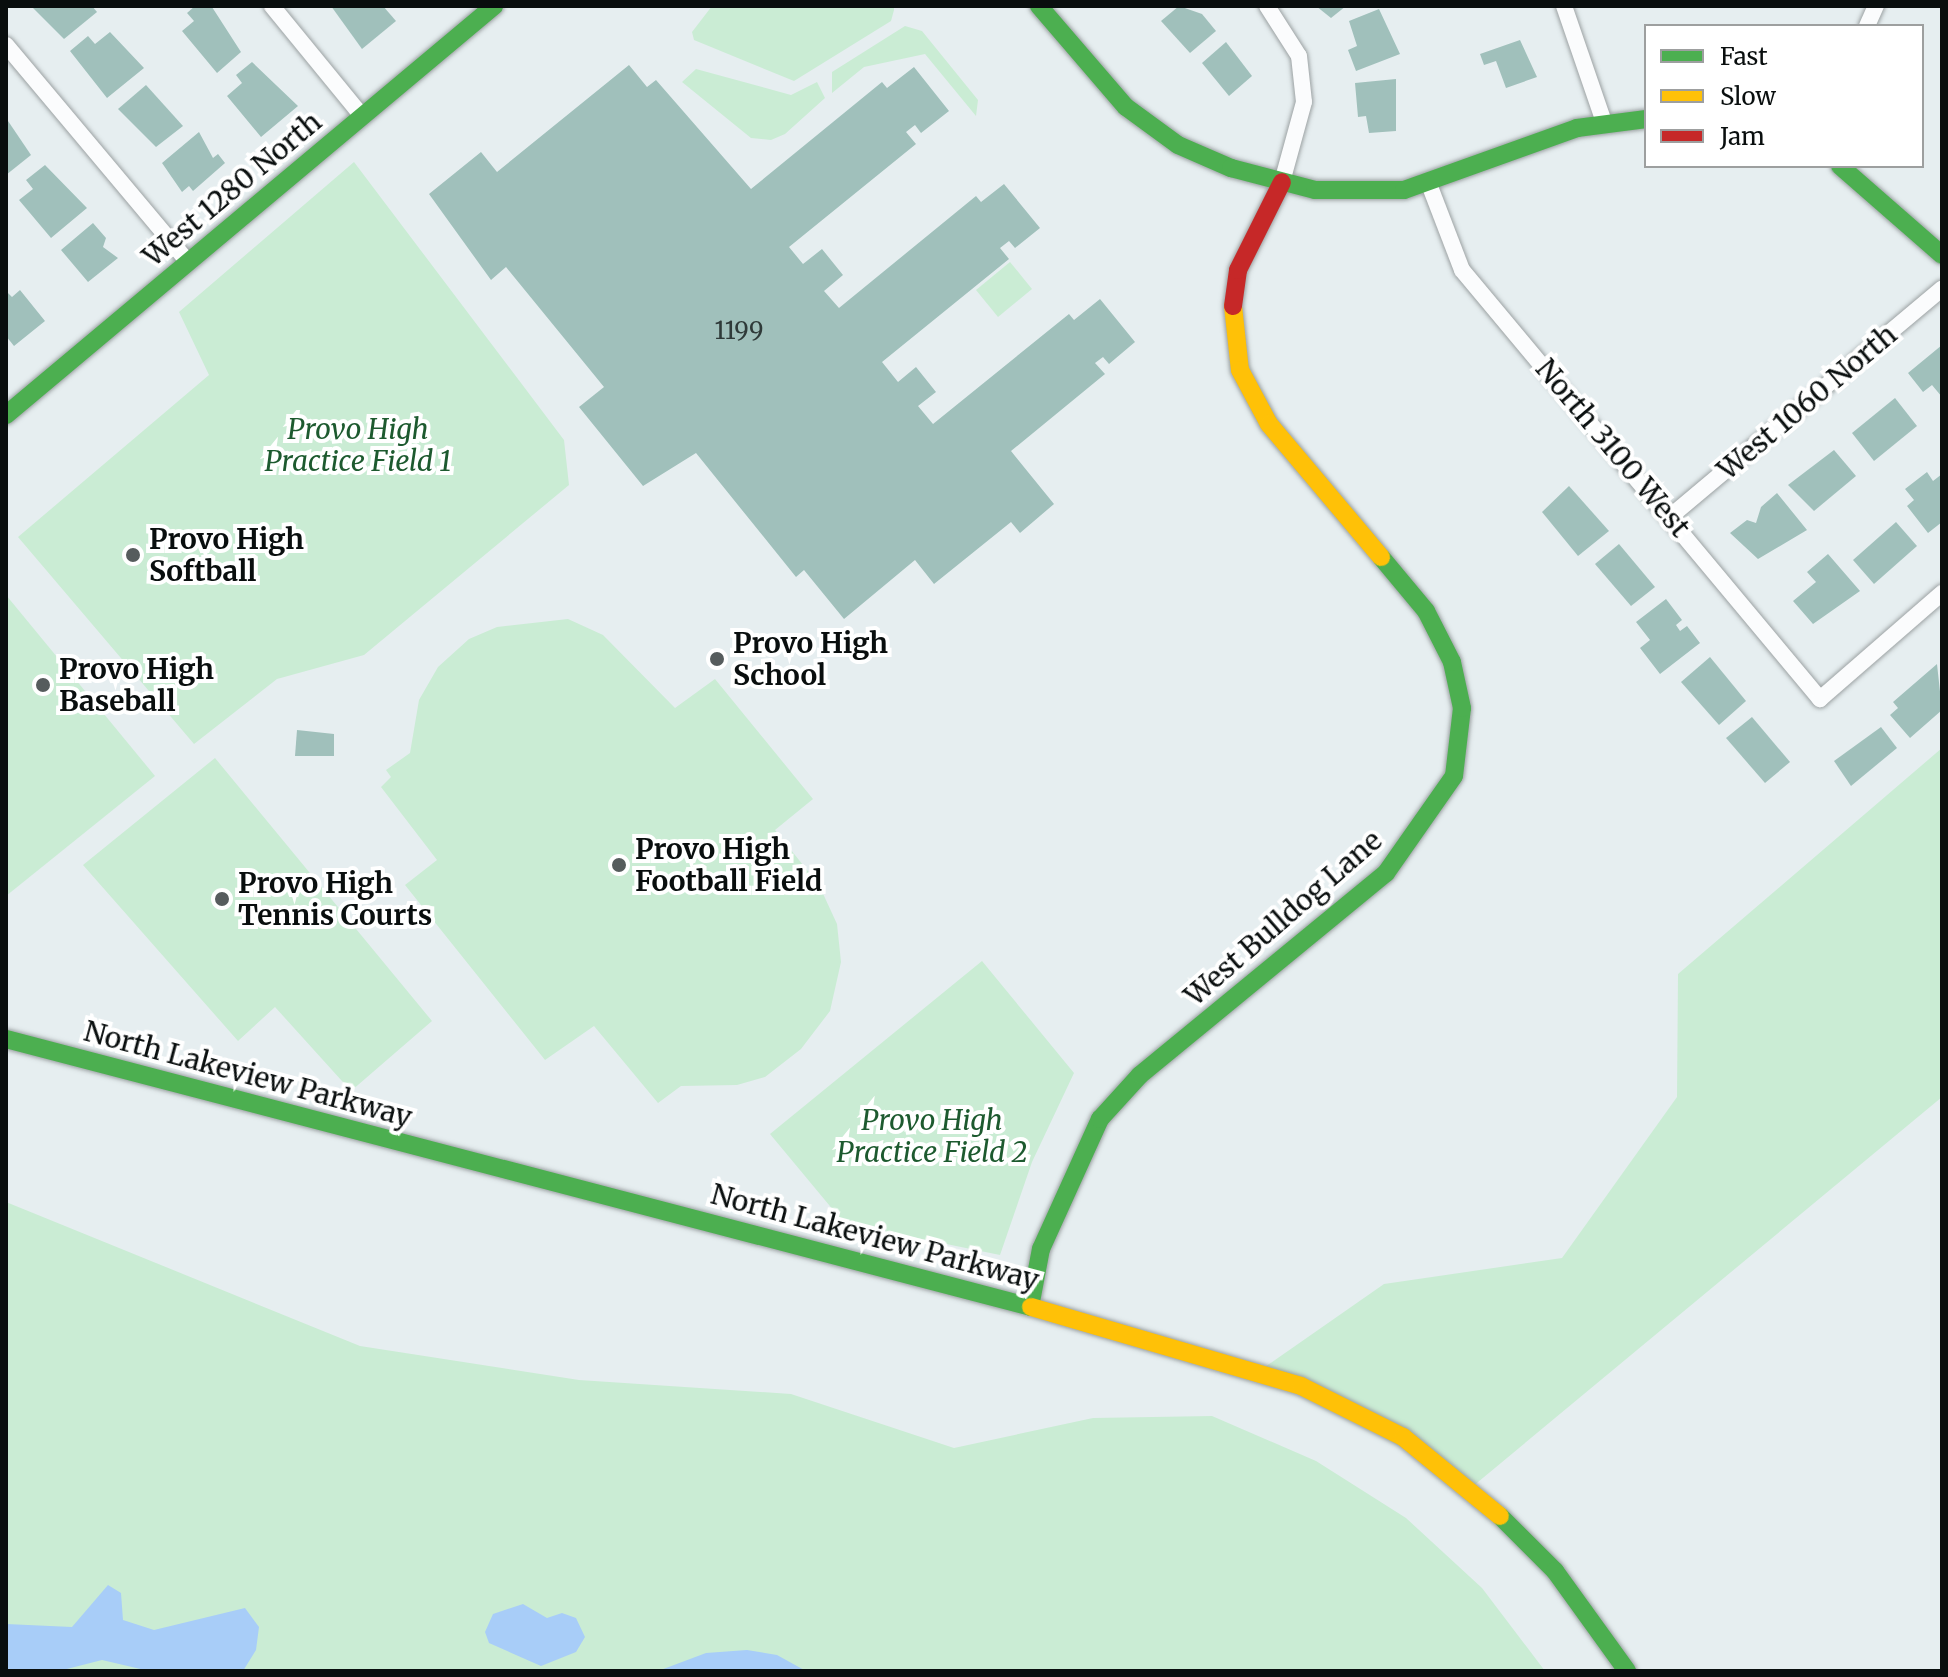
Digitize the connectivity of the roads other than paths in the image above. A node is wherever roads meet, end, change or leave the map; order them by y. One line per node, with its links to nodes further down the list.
1 (272, 6): 7 (street)
2 (494, 6): 7 (street, West 1280 North)
3 (1039, 6): 11 (street)
4 (1267, 6): 11 (street)
5 (1564, 6): 9 (street)
6 (6, 45): 14 (street)
7 (362, 116): 14 (street, West 1280 North)
8 (1644, 119): 9 (street)
9 (1604, 122): 12 (street)
10 (1843, 168): 13 (street)
11 (1282, 182): 12 (street); 20 (street, West Bulldog Lane)
12 (1429, 184): 17 (street, North 3100 West)
13 (1942, 255)
14 (188, 262): 16 (street, West 1280 North)
15 (1942, 289): 17 (street, West 1060 North)
16 (8, 409)
17 (1671, 516): 18 (street, North 3100 West)
18 (1942, 593)
19 (6, 1039): 20 (street, North Lakeview Parkway)
20 (1030, 1307): 21 (street, North Lakeview Parkway)
21 (1627, 1671)

